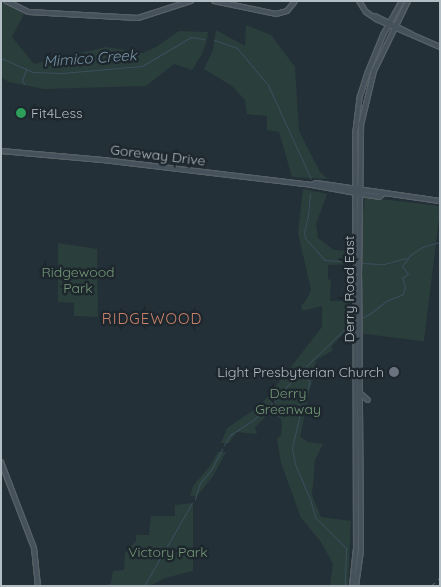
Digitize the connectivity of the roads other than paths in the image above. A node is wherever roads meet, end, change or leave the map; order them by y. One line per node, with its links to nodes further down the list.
1 (6, 1): 2 (main road)
2 (191, 1)
3 (214, 1): 4 (main road)
4 (295, 1)
5 (359, 1): 10 (main road)
6 (402, 1): 8 (main road, Derry Road East)
7 (408, 1): 9 (main road, Derry Road East)
8 (396, 12): 10 (main road); 11 (main road, Derry Road East)
9 (400, 16): 12 (main road, Derry Road East); 13 (main road)
10 (379, 19): 11 (main road); 14 (main road)
11 (389, 24): 12 (main road); 14 (main road, Derry Road East)
12 (395, 27): 13 (main road); 15 (main road, Derry Road East)
13 (403, 30): 15 (main road); 16 (main road)
14 (383, 36): 19 (main road, Derry Road East)
15 (390, 36): 20 (main road, Derry Road East)
16 (440, 47)
17 (1, 151): 18 (main road, Goreway Drive)
18 (312, 185): 19 (main road, Goreway Drive); 21 (main road, Goreway Drive)
19 (355, 188): 20 (main road, Goreway Drive); 21 (main road, Derry Road East)
20 (362, 189): 22 (main road, Derry Road East); 23 (main road, Goreway Drive)
21 (355, 193): 22 (main road, Goreway Drive); 25 (main road, Derry Road East)
22 (361, 194): 23 (main road, Goreway Drive); 26 (main road, Derry Road East)
23 (384, 194): 24 (main road, Goreway Drive)
24 (440, 201)
25 (354, 235): 26 (main road); 27 (main road, Derry Road East)
26 (360, 236): 27 (main road, Derry Road East)
27 (357, 257): 28 (main road, Derry Road East)
28 (357, 278): 29 (main road, Derry Road East); 30 (main road, Derry Road East)
29 (354, 310): 30 (main road); 35 (main road, Derry Road East)
30 (360, 310): 31 (main road, Derry Road East)
31 (361, 394): 32 (main road); 36 (main road, Derry Road East)
32 (368, 400)
33 (1, 462): 34 (main road)
34 (38, 586)
35 (352, 586)
36 (356, 586)

